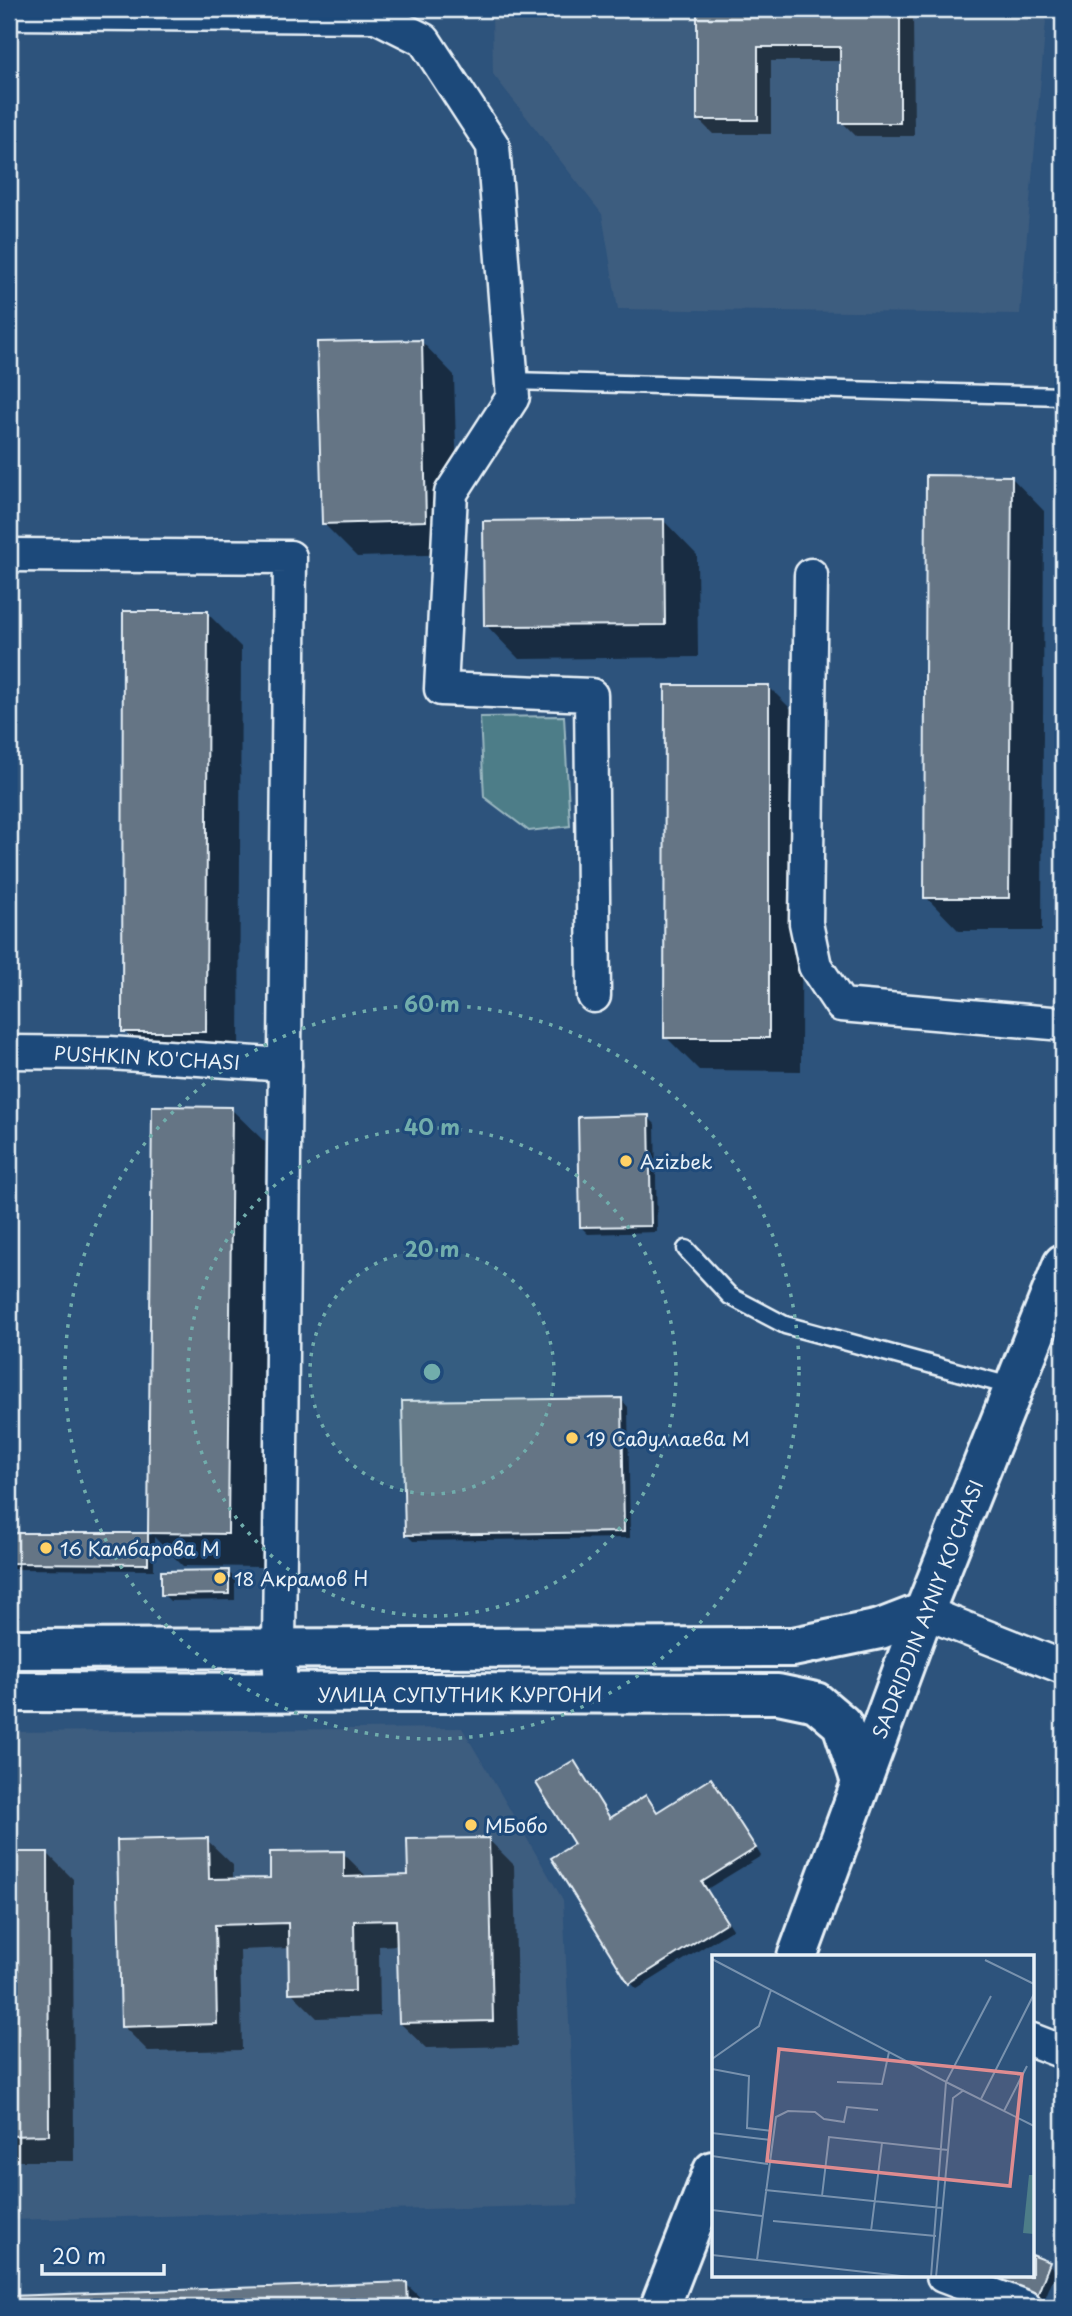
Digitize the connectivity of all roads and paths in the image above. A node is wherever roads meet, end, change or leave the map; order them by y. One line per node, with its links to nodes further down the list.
1 (200, 12): 2 (street); 3 (street)
2 (287, 12): 4 (street)
3 (9, 13)
4 (511, 382): 5 (lane); 8 (street)
5 (1063, 396)
6 (9, 555): 11 (street)
7 (811, 575): 9 (street)
8 (594, 996)
9 (1063, 1024)
10 (9, 1052): 11 (street, PUSHKIN KO'CHASI)
11 (285, 1065): 17 (street)
12 (686, 1249): 14 (lane)
13 (1063, 1264): 14 (main road, SADRIDDIN AYNIY KO'CHASI)
14 (1014, 1387): 15 (main road, SADRIDDIN AYNIY KO'CHASI)
15 (925, 1612): 16 (main road); 19 (street); 23 (main road, SADRIDDIN AYNIY KO'CHASI)
16 (785, 1647): 17 (main road); 22 (main road)
17 (279, 1648): 18 (main road); 21 (street)
18 (9, 1649)
19 (1063, 1667)
20 (9, 1692): 21 (main road, УЛИЦА СУПУТНИК КУРГОНИ)
21 (281, 1693): 22 (main road, УЛИЦА СУПУТНИК КУРГОНИ)
22 (784, 1695): 23 (main road, УЛИЦА СУПУТНИК КУРГОНИ)
23 (861, 1782): 24 (main road, SADRIDDIN AYNIY KO'CHASI)
24 (805, 1955)
25 (1034, 2041): 26 (street)
26 (1063, 2052)
27 (711, 2181): 29 (main road)
28 (948, 2278): 30 (street)
29 (660, 2307)
30 (1025, 2307)

